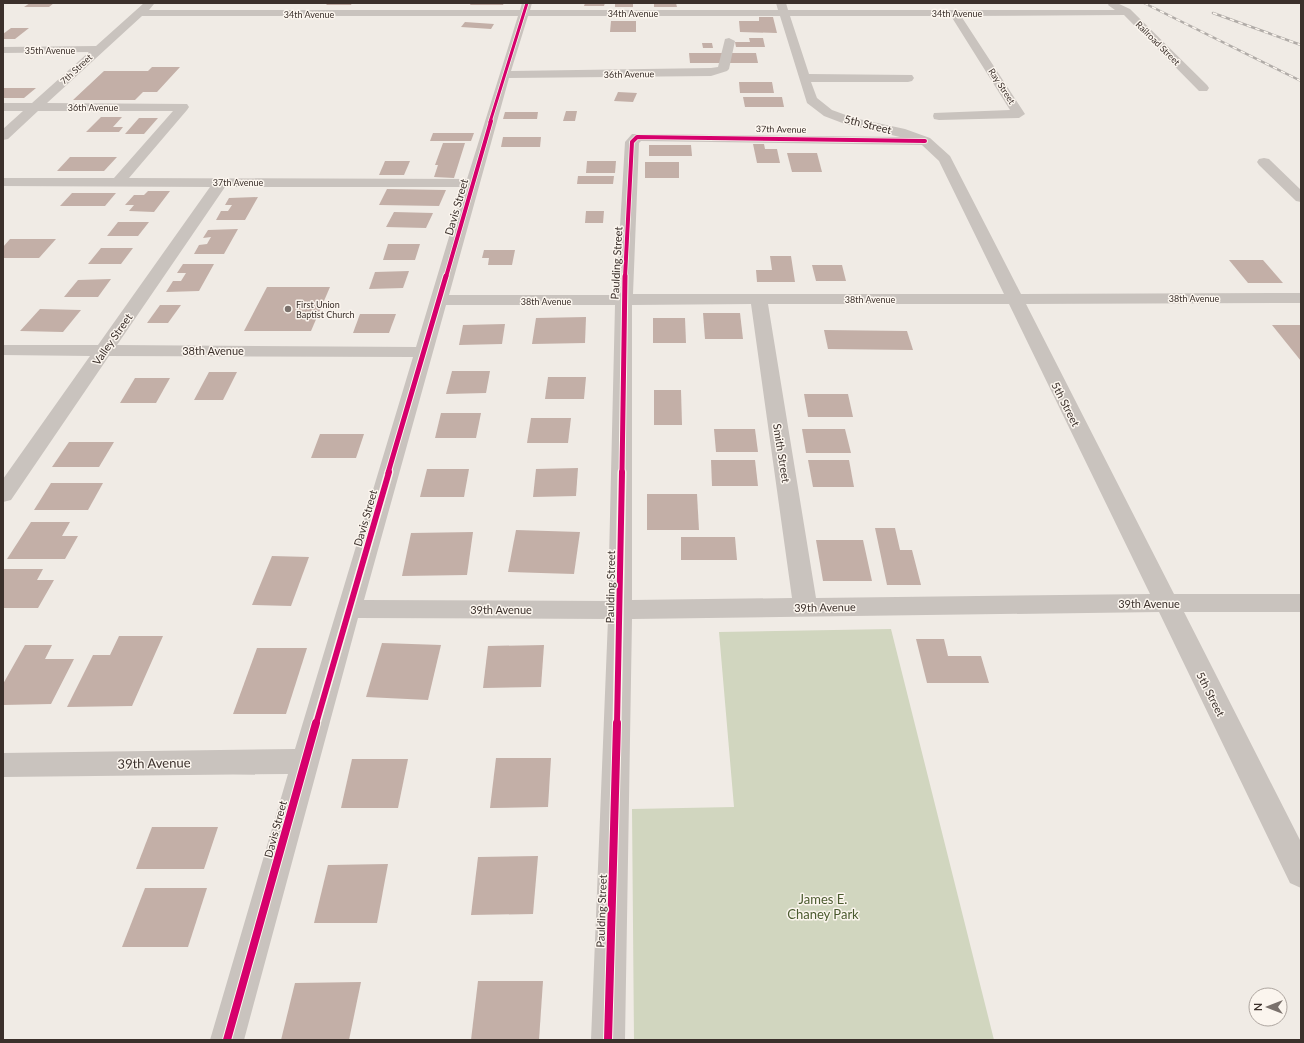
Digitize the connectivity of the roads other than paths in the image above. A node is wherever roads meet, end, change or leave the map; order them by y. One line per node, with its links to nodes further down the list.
1 (150, 3): 7 (street, 7th Street)
2 (279, 3): 9 (street)
3 (1110, 3): 6 (street, Railroad Street)
4 (526, 8): 5 (street, 34th Avenue); 9 (street, 34th Avenue); 13 (street, Davis Street)
5 (782, 8): 8 (street, 34th Avenue); 14 (street, 5th Street)
6 (1126, 11): 8 (street, 34th Avenue); 16 (street, Railroad Street)
7 (138, 13): 9 (street, 34th Avenue); 11 (street, 7th Street)
8 (954, 13): 19 (street, Ray Street)
9 (271, 14)
10 (729, 41): 13 (street, 36th Avenue)
11 (97, 49): 12 (street, 35th Avenue); 18 (street, 7th Street)
12 (3, 50)
13 (504, 75): 27 (street, Davis Street)
14 (805, 78): 15 (street); 22 (street, 5th Street)
15 (908, 78)
16 (1202, 88)
17 (3, 106): 18 (street, 36th Avenue)
18 (36, 106): 20 (street, 7th Street); 25 (street, 36th Avenue)
19 (939, 116)
20 (3, 136)
21 (637, 138): 22 (street, 37th Avenue); 33 (street, Paulding Street)
22 (925, 141): 29 (street, 5th Street)
23 (1264, 162): 28 (street)
24 (3, 182): 25 (street, 37th Avenue)
25 (119, 182): 26 (street, 37th Avenue)
26 (221, 182): 27 (street, 37th Avenue); 35 (street, Valley Street)
27 (473, 182): 31 (street, Davis Street)
28 (1301, 198)
29 (1013, 298): 30 (street, 38th Avenue); 32 (street, 38th Avenue); 38 (street, 5th Street)
30 (1301, 298)
31 (440, 300): 33 (street, 38th Avenue); 36 (street, Davis Street)
32 (759, 300): 33 (street, 38th Avenue); 40 (street, Smith Street)
33 (624, 301): 42 (street, Paulding Street)
34 (3, 350): 35 (street, 38th Avenue)
35 (104, 350): 36 (street, 38th Avenue); 37 (street, Valley Street)
36 (423, 352): 41 (street, Davis Street)
37 (3, 495)
38 (1166, 603): 39 (street, 39th Avenue); 40 (street, 39th Avenue); 45 (street, 5th Street)
39 (1301, 603)
40 (805, 607): 42 (street, 39th Avenue)
41 (349, 609): 42 (street, 39th Avenue); 43 (street, Davis Street)
42 (620, 610): 47 (street, Paulding Street)
43 (305, 761): 44 (street, 39th Avenue); 46 (street, Davis Street)
44 (3, 765)
45 (1301, 874)
46 (227, 1040)
47 (608, 1040)

